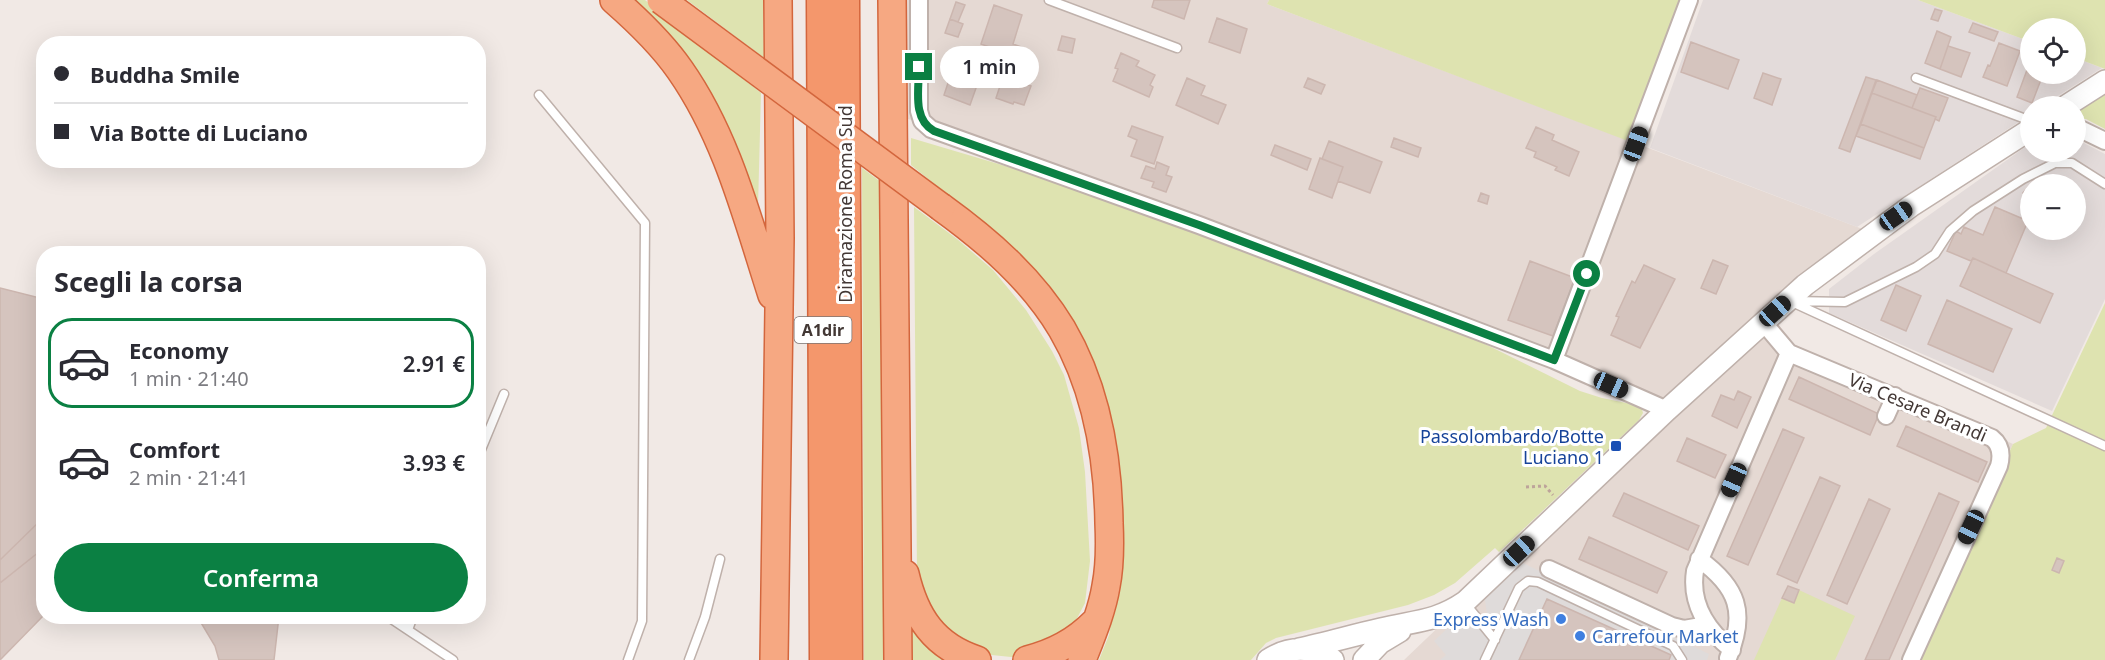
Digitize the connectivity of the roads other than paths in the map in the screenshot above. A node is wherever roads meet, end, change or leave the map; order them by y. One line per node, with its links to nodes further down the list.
1 (614, 0): 21 (highway)
2 (661, 0): 37 (highway, bridge)
3 (778, 0): 21 (highway)
4 (822, 0): 49 (highway, Diramazione Roma Sud / A1dir)
5 (844, 0): 50 (highway, Diramazione Roma Sud / A1dir)
6 (892, 0): 31 (highway)
7 (919, 0): 24 (street)
8 (1049, 0): 10 (lane)
9 (1689, 0): 24 (street)
10 (1177, 48)
11 (1916, 78): 15 (lane)
12 (2105, 81): 14 (street)
13 (538, 95): 46 (lane)
14 (2082, 96)
15 (2020, 116)
16 (2086, 131): 18 (street)
17 (2020, 136): 20 (street)
18 (2105, 141)
19 (2105, 184): 20 (lane)
20 (1787, 300): 22 (street); 30 (lane)
21 (778, 316): 48 (highway)
22 (1763, 322): 23 (street, Via Cesare Brandi); 27 (street)
23 (1789, 353): 26 (street, Via Cesare Brandi); 32 (street)
24 (1554, 360): 27 (street)
25 (504, 394): 29 (lane)
26 (1895, 396): 28 (street); 60 (street, Via Cesare Brandi)
27 (1667, 410): 35 (street)
28 (1886, 416)
29 (486, 438)
30 (2105, 446)
31 (897, 525): 51 (highway); 52 (highway)
32 (1699, 559): 40 (street); 44 (street)
33 (720, 560): 47 (lane)
34 (1549, 569): 40 (street)
35 (1465, 602): 36 (street); 42 (lane)
36 (1428, 620): 43 (street); 57 (street)
37 (1096, 621): 53 (highway); 54 (highway)
38 (399, 624): 41 (lane)
39 (410, 624): 41 (lane)
40 (1707, 625): 44 (street)
41 (408, 630): 45 (lane)
42 (1495, 640): 58 (lane); 59 (lane)
43 (1299, 649): 55 (street); 56 (street)
44 (1729, 655)
45 (453, 660)
46 (628, 660)
47 (689, 660)
48 (774, 660)
49 (825, 660)
50 (847, 660)
51 (898, 660)
52 (977, 660)
53 (1027, 660)
54 (1082, 660)
55 (1268, 660)
56 (1333, 660)
57 (1364, 660)
58 (1485, 660)
59 (1682, 660)
60 (1911, 660)

